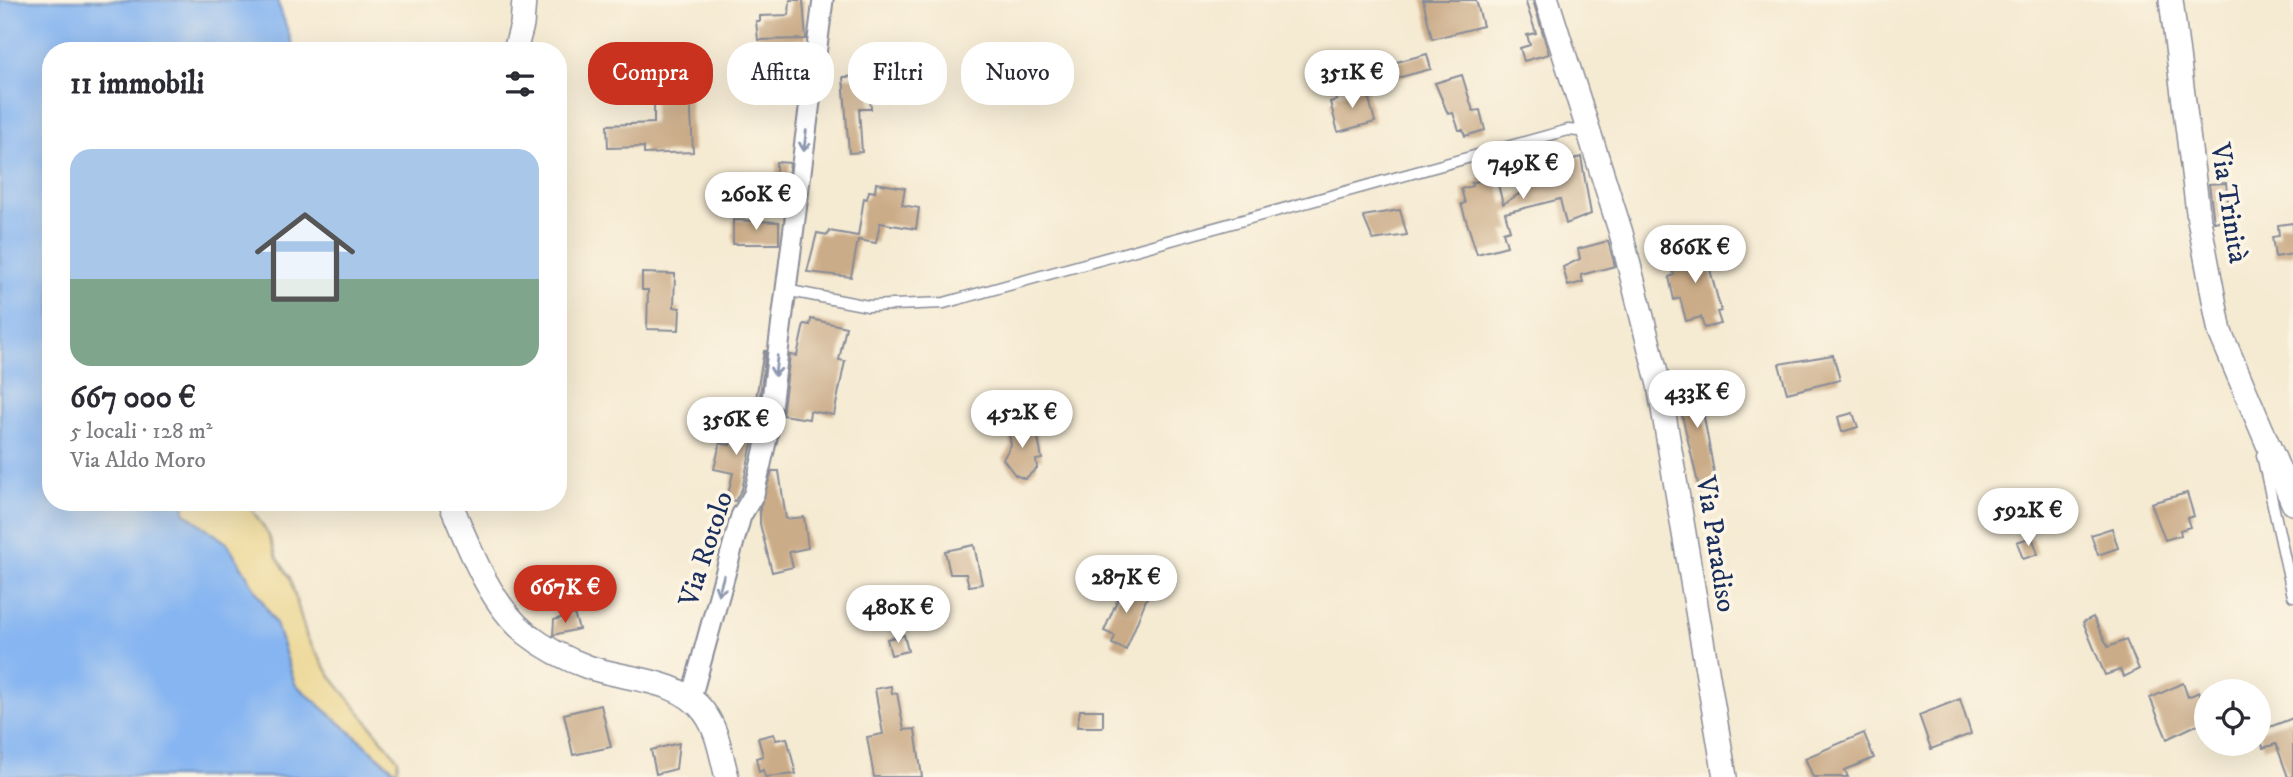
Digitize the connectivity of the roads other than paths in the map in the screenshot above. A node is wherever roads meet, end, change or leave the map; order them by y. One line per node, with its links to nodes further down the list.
1 (524, 0): 5 (street)
2 (823, 0): 7 (street, Via Rotolo, one-way to 7)
3 (1547, 0): 6 (street, Via Paradiso)
4 (2171, 0): 8 (street, Via Trinità)
5 (517, 42)
6 (1588, 132): 7 (lane); 14 (street, Via Paradiso)
7 (785, 290): 12 (street, Via Rotolo, one-way to 12)
8 (2253, 410): 9 (street, Via Trinità); 11 (lane, Via Trinità)
9 (2293, 503)
10 (454, 511): 12 (street)
11 (2293, 596)
12 (691, 698): 13 (street)
13 (727, 777)
14 (1725, 777)

